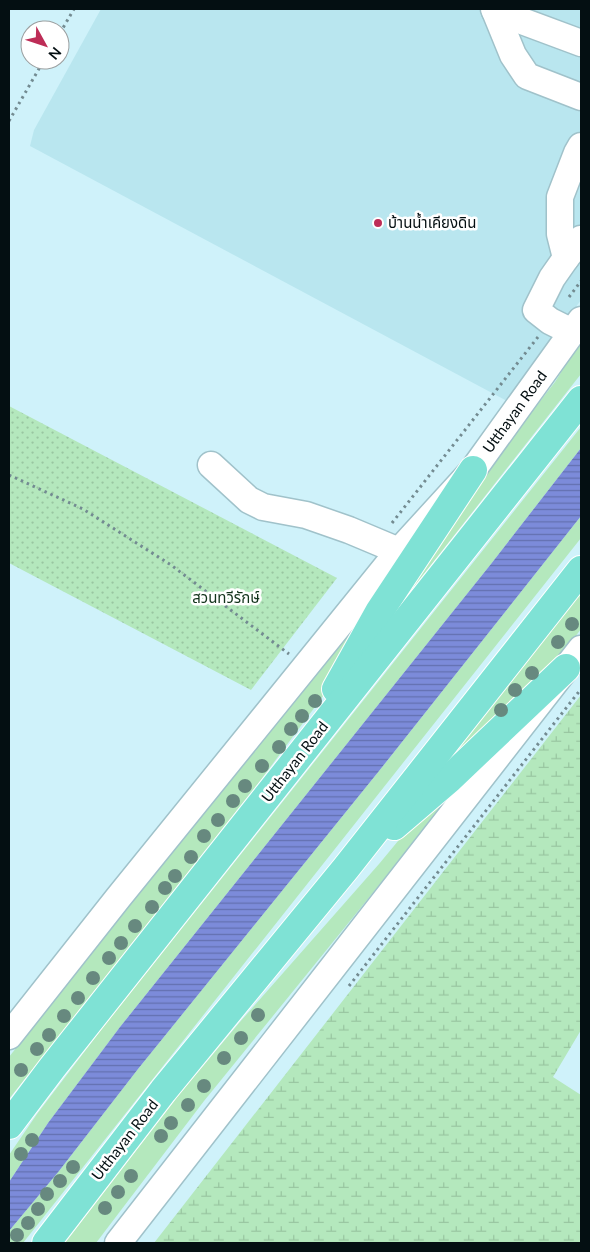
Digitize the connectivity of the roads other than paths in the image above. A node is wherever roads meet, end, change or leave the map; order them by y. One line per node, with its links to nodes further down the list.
1 (494, 10): 2 (street); 3 (street)
2 (581, 43)
3 (581, 97)
4 (581, 146): 6 (street)
5 (581, 190): 6 (street)
6 (560, 218): 7 (street)
7 (574, 248): 8 (street)
8 (577, 326): 11 (street, Utthayan Road)
9 (581, 400): 15 (main road, Utthayan Road)
10 (211, 466): 12 (street)
11 (473, 470): 12 (street, Utthayan Road); 15 (main road)
12 (399, 551): 17 (street, Utthayan Road)
13 (581, 570): 16 (main road, Utthayan Road)
14 (576, 669): 16 (main road); 20 (street)
15 (292, 766): 18 (main road, Utthayan Road)
16 (346, 868): 19 (main road, Utthayan Road)
17 (9, 1036)
18 (9, 1125)
19 (46, 1243)
20 (118, 1243)

